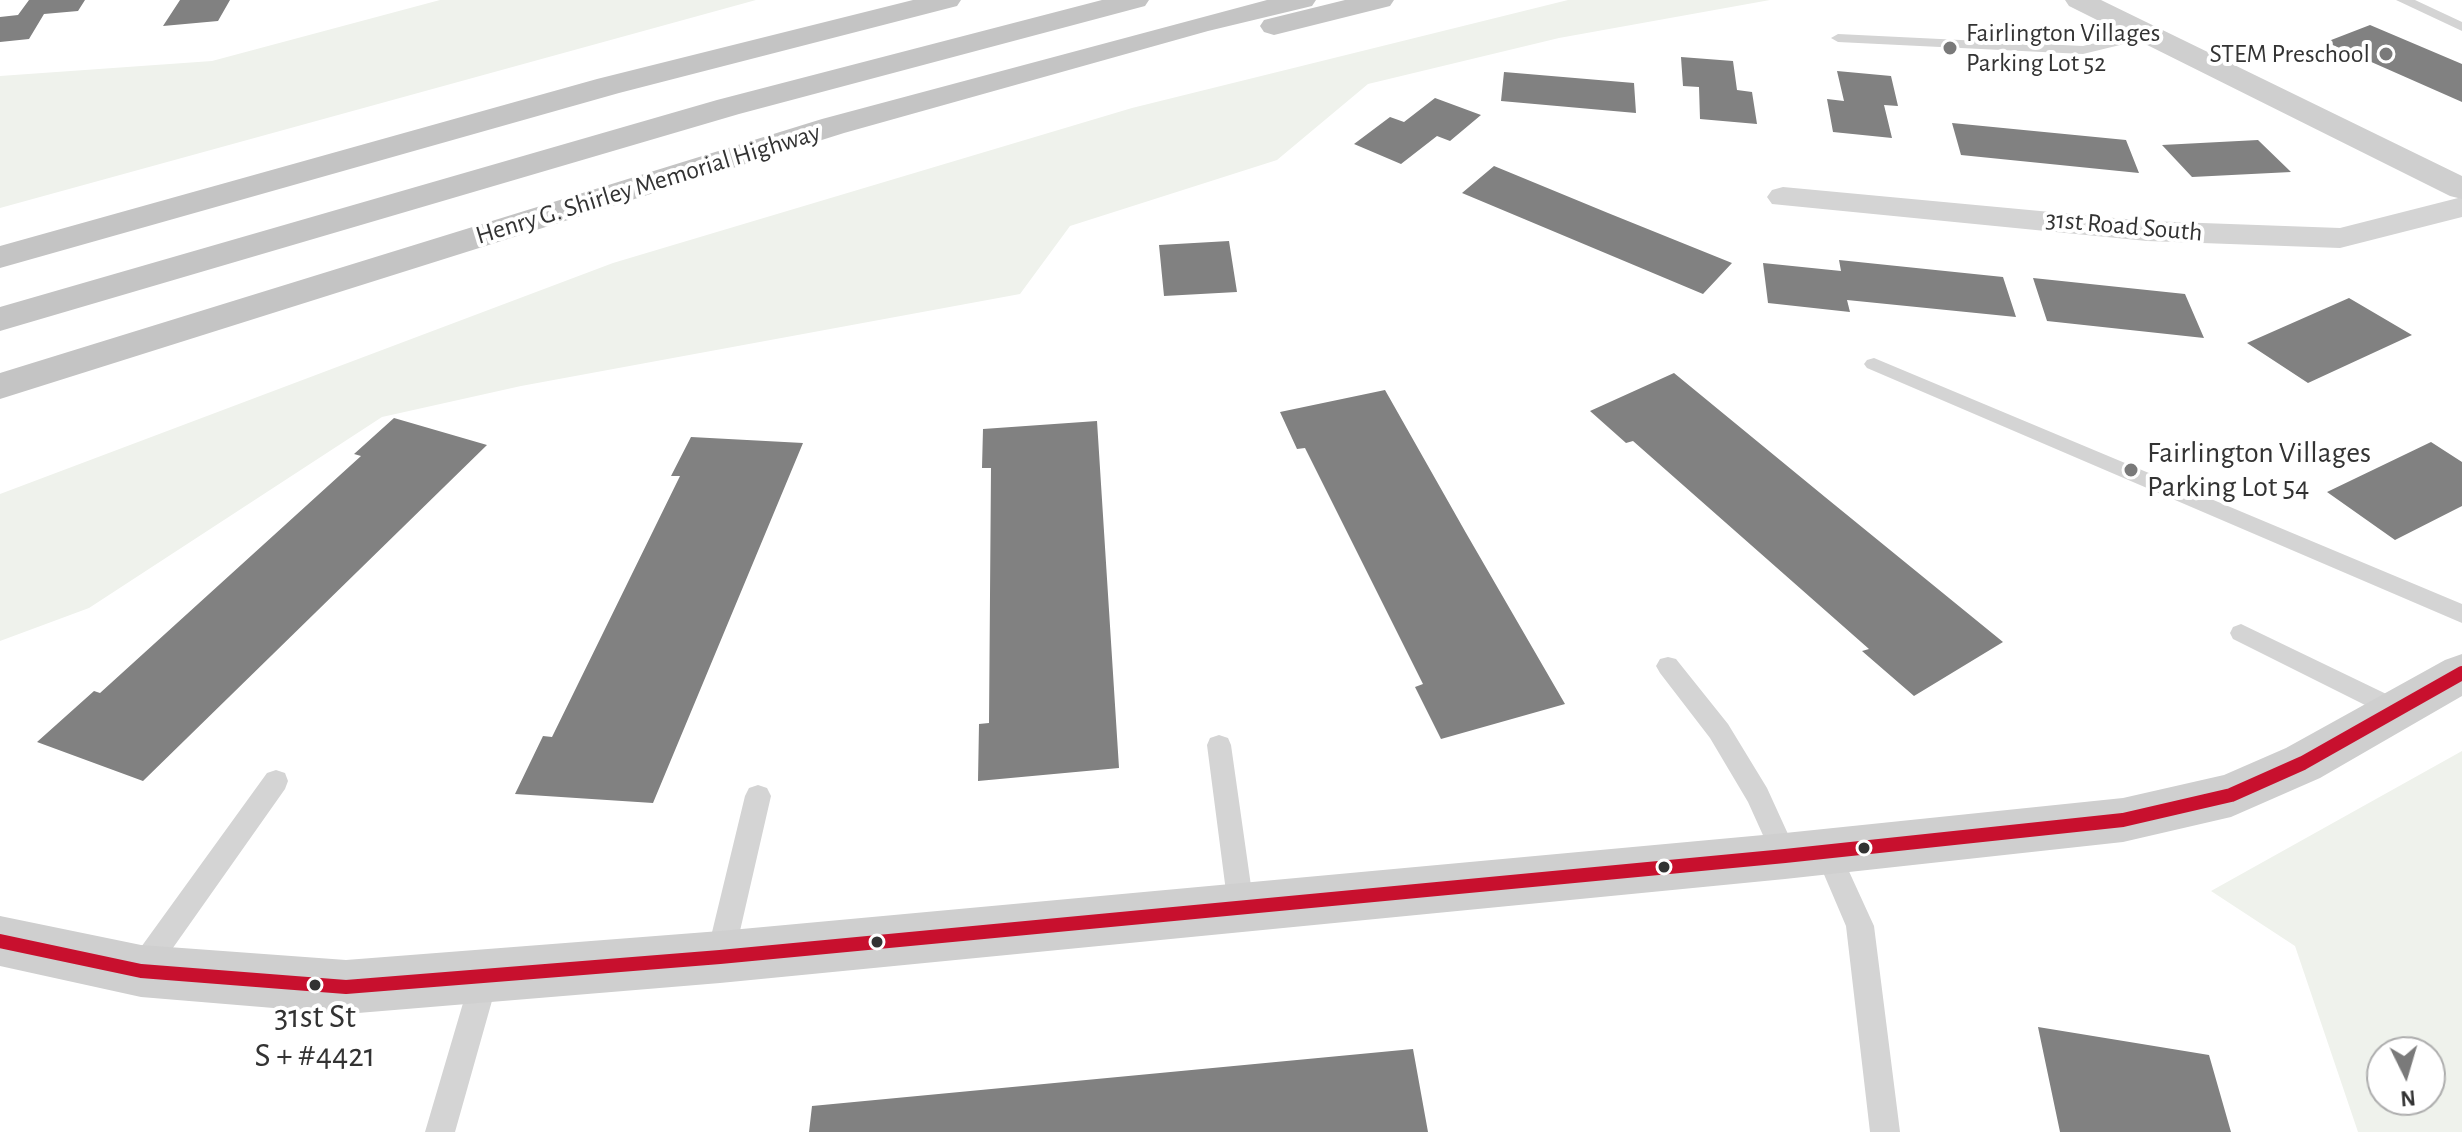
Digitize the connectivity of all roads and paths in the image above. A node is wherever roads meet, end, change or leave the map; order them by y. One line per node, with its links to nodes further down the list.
1 (868, 0): 11 (highway)
2 (947, 0): 11 (highway)
3 (1135, 0): 16 (highway)
4 (1302, 0): 12 (highway, Henry G. Shirley Memorial Highway)
5 (1380, 0): 12 (highway)
6 (2079, 0): 9 (street)
7 (2403, 0): 8 (lane)
8 (2462, 27)
9 (2148, 34): 10 (lane); 13 (street)
10 (1838, 38)
11 (608, 86): 15 (highway)
12 (635, 188): 18 (highway, Henry G. Shirley Memorial Highway)
13 (2461, 192): 14 (street, 31st Road South)
14 (1783, 197)
15 (0, 257)
16 (0, 319)
17 (1874, 364): 19 (lane)
18 (0, 386)
19 (2462, 614)
20 (2241, 633): 23 (lane)
21 (1668, 666): 27 (lane)
22 (2462, 673): 23 (street)
23 (2397, 710): 27 (street)
24 (1219, 745): 28 (lane)
25 (276, 781): 31 (lane)
26 (758, 796): 30 (lane)
27 (1806, 853): 28 (street); 34 (lane)
28 (1241, 907): 30 (street)
29 (0, 941): 31 (street)
30 (720, 957): 32 (street)
31 (141, 971): 32 (street)
32 (485, 976): 33 (lane)
33 (440, 1132)
34 (1885, 1132)

